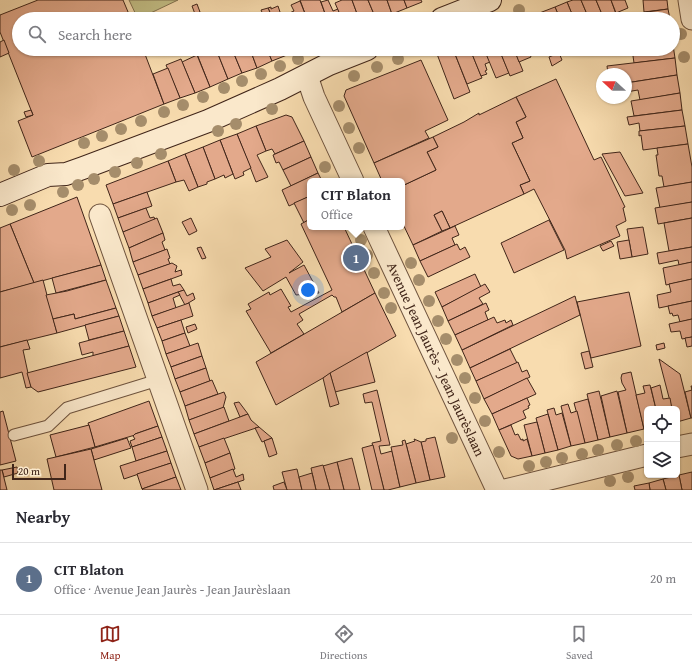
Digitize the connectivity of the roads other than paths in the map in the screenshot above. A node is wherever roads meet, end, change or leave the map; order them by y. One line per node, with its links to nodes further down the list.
1 (490, 0): 3 (main road)
2 (689, 0): 4 (street)
3 (460, 12)
4 (692, 19)
5 (349, 56): 6 (main road)
6 (307, 76): 7 (street); 8 (main road)
7 (352, 178)
8 (0, 195)
9 (100, 215): 11 (street)
10 (375, 230): 17 (street, Avenue Jean Jaurès - Jean Jaurèslaan)
11 (158, 380): 12 (lane); 16 (street)
12 (14, 435)
13 (692, 444): 14 (street)
14 (680, 446)
15 (644, 456): 18 (street)
16 (197, 490)
17 (497, 490)
18 (505, 490)

